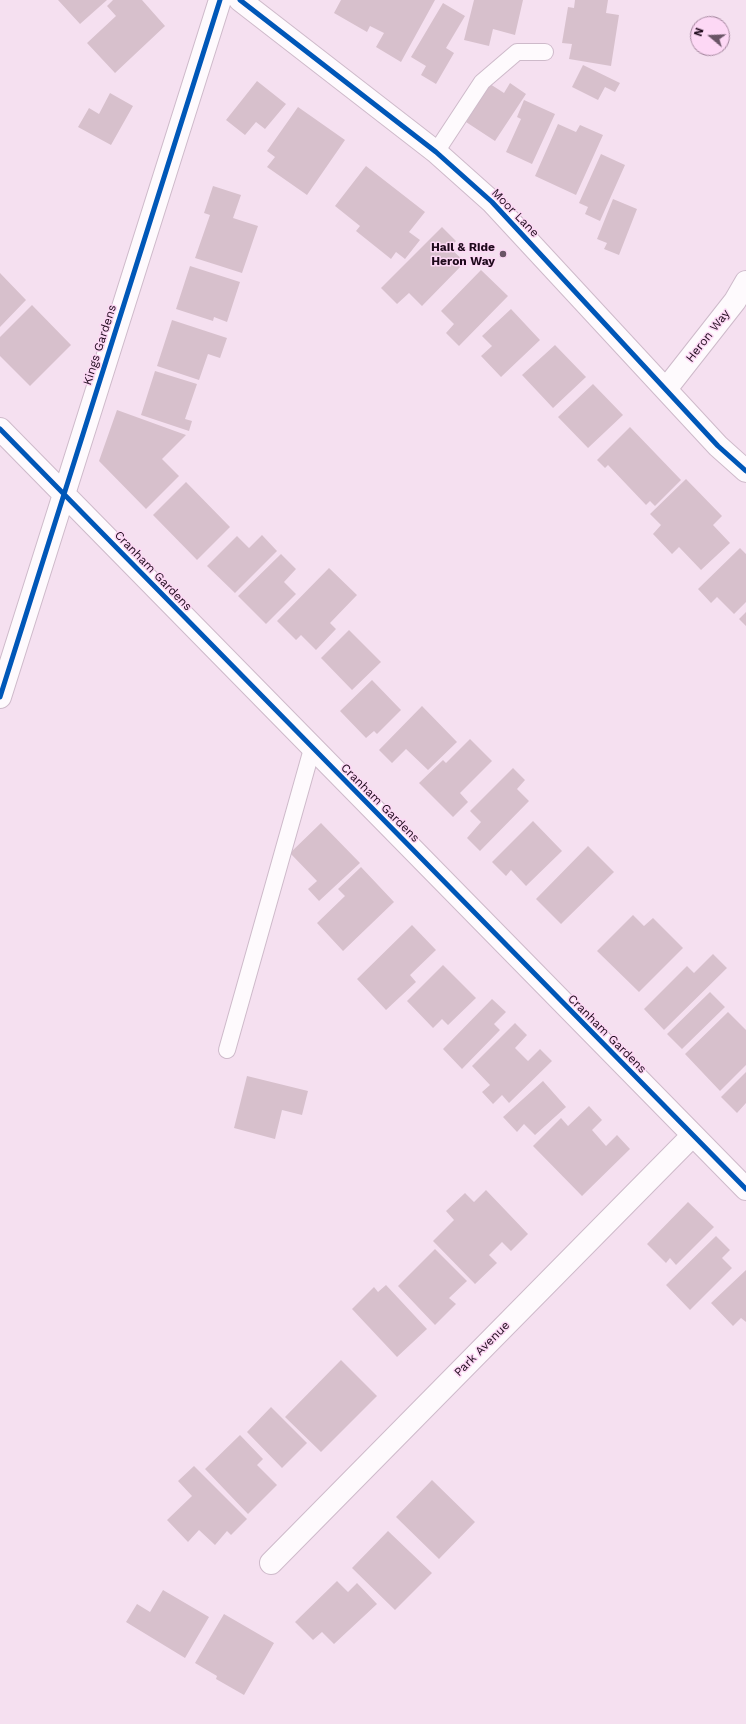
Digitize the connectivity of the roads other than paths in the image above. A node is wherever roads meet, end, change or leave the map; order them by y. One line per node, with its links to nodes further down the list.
1 (220, 0): 9 (street, Kings Gardens)
2 (240, 0): 4 (street, Moor Lane)
3 (545, 52): 4 (lane)
4 (436, 152): 6 (street, Moor Lane)
5 (746, 282): 6 (street, Heron Way)
6 (666, 388): 8 (street, Moor Lane)
7 (0, 429): 9 (street, Cranham Gardens)
8 (746, 471)
9 (64, 493): 10 (street, Kings Gardens); 11 (street, Cranham Gardens)
10 (0, 697)
11 (312, 749): 12 (lane); 13 (street, Cranham Gardens)
12 (227, 1050)
13 (693, 1135): 14 (street, Cranham Gardens); 15 (street, Park Avenue)
14 (746, 1189)
15 (271, 1563)

